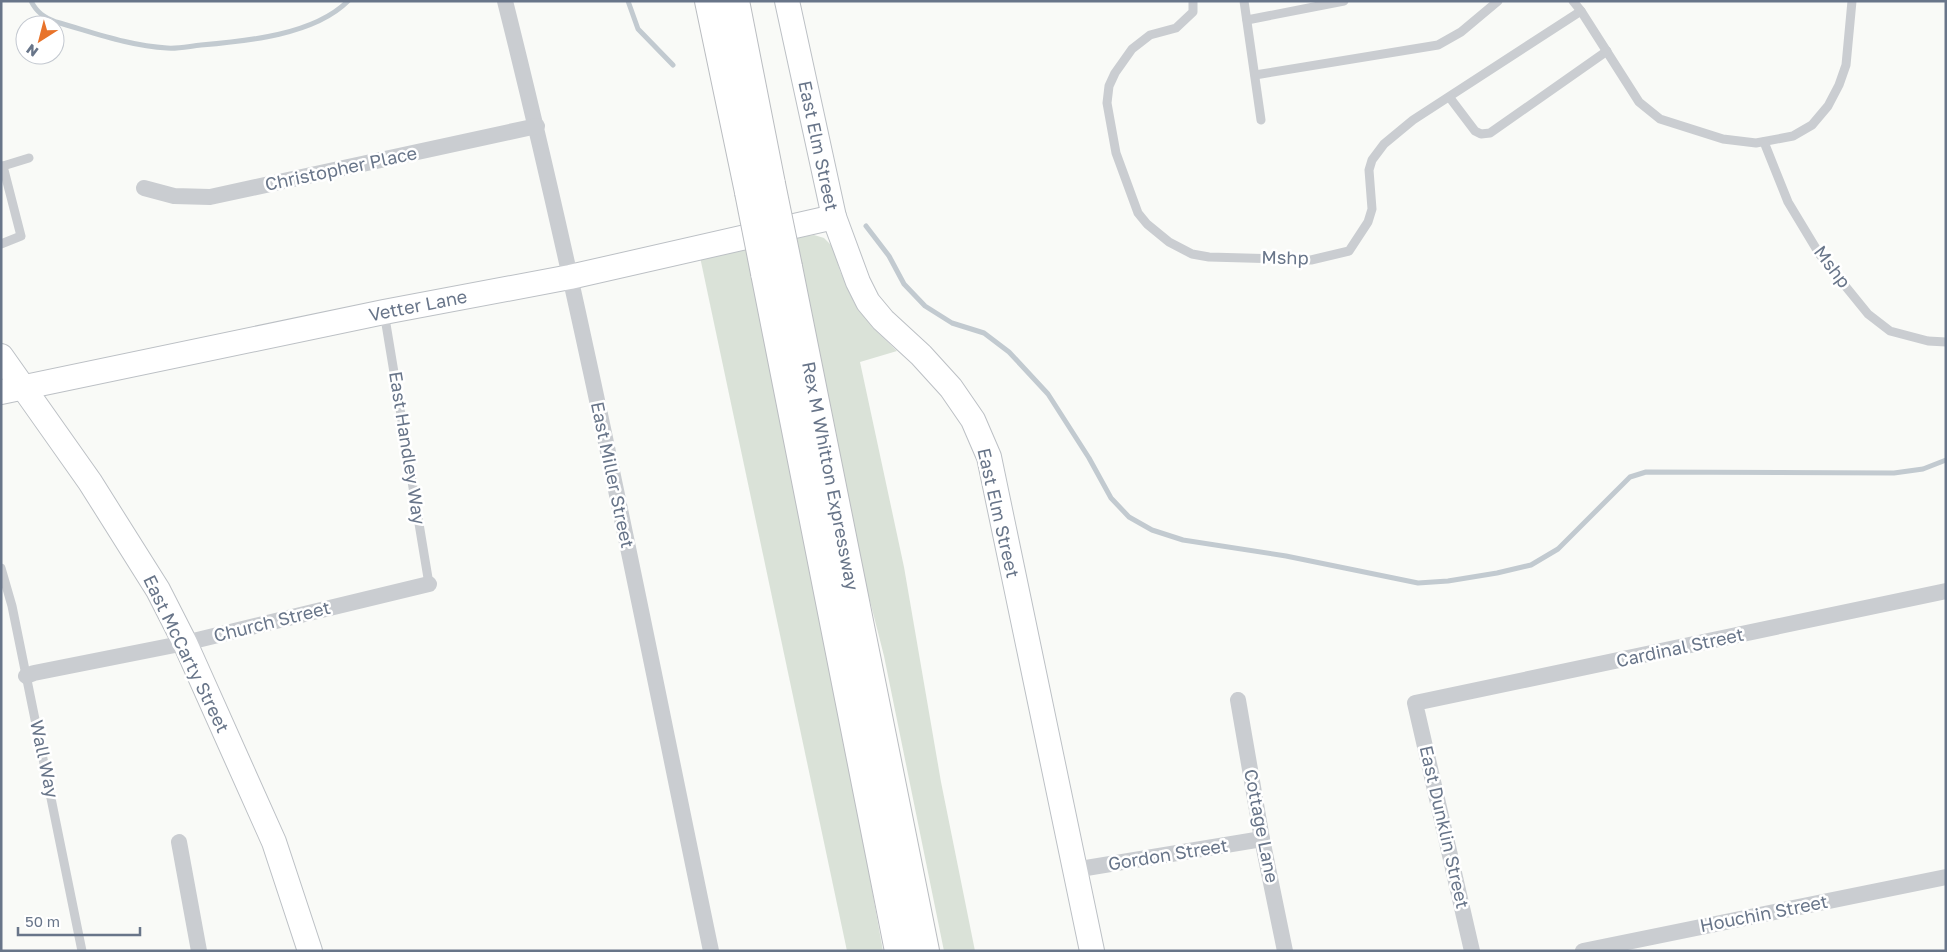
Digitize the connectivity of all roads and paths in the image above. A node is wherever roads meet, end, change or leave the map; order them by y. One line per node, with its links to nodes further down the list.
1 (505, 1): 17 (street, East Miller Street)
2 (709, 1): 22 (highway, Rex M Whitton Expressway)
3 (735, 1): 22 (highway, Rex M Whitton Expressway)
4 (787, 1): 23 (street, East Elm Street)
5 (1193, 1): 15 (lane, Mshp)
6 (1244, 1): 12 (lane)
7 (1344, 1): 12 (lane)
8 (1498, 1): 14 (lane)
9 (1573, 1): 11 (lane)
10 (1852, 1): 18 (lane)
11 (1582, 11): 13 (lane); 15 (lane, Mshp)
12 (1247, 20): 14 (lane)
13 (1607, 51): 15 (lane); 18 (lane)
14 (1255, 75): 16 (lane)
15 (1450, 98)
16 (1261, 120)
17 (537, 126): 21 (street, Christopher Place); 26 (street, East Miller Street)
18 (1764, 142): 28 (lane, Mshp)
19 (29, 158): 20 (lane)
20 (2, 166): 24 (lane)
21 (144, 188)
22 (760, 188): 25 (highway, Rex M Whitton Expressway, bridge)
23 (834, 217): 26 (street, Vetter Lane); 41 (street, East Elm Street)
24 (1, 244)
25 (776, 270): 47 (highway, Rex M Whitton Expressway); 48 (highway, Rex M Whitton Expressway)
26 (570, 277): 27 (street, Vetter Lane); 46 (street, East Miller Street)
27 (384, 312): 30 (street, Vetter Lane); 33 (lane, East Handley Way)
28 (1946, 342)
29 (1, 356): 30 (street, East McCarty Street)
30 (24, 386): 31 (street, Vetter Lane); 35 (street, East McCarty Street)
31 (1, 392)
32 (1, 568): 36 (lane, Wall Way)
33 (429, 584): 35 (street, Church Street)
34 (1946, 591): 38 (street, Cardinal Street)
35 (185, 643): 36 (street, Church Street); 45 (street, East McCarty Street)
36 (26, 676): 43 (lane, Wall Way)
37 (1238, 700): 39 (street, Cottage Lane)
38 (1415, 703): 51 (street, East Dunklin Street)
39 (1262, 839): 41 (street, Gordon Street); 50 (street, Cottage Lane)
40 (179, 842): 44 (street)
41 (1074, 870): 49 (street, East Elm Street)
42 (1946, 877): 52 (street, Houchin Street)
43 (82, 951)
44 (199, 951)
45 (310, 951)
46 (711, 951)
47 (899, 951)
48 (925, 951)
49 (1092, 951)
50 (1285, 951)
51 (1472, 951)
52 (1583, 951)

